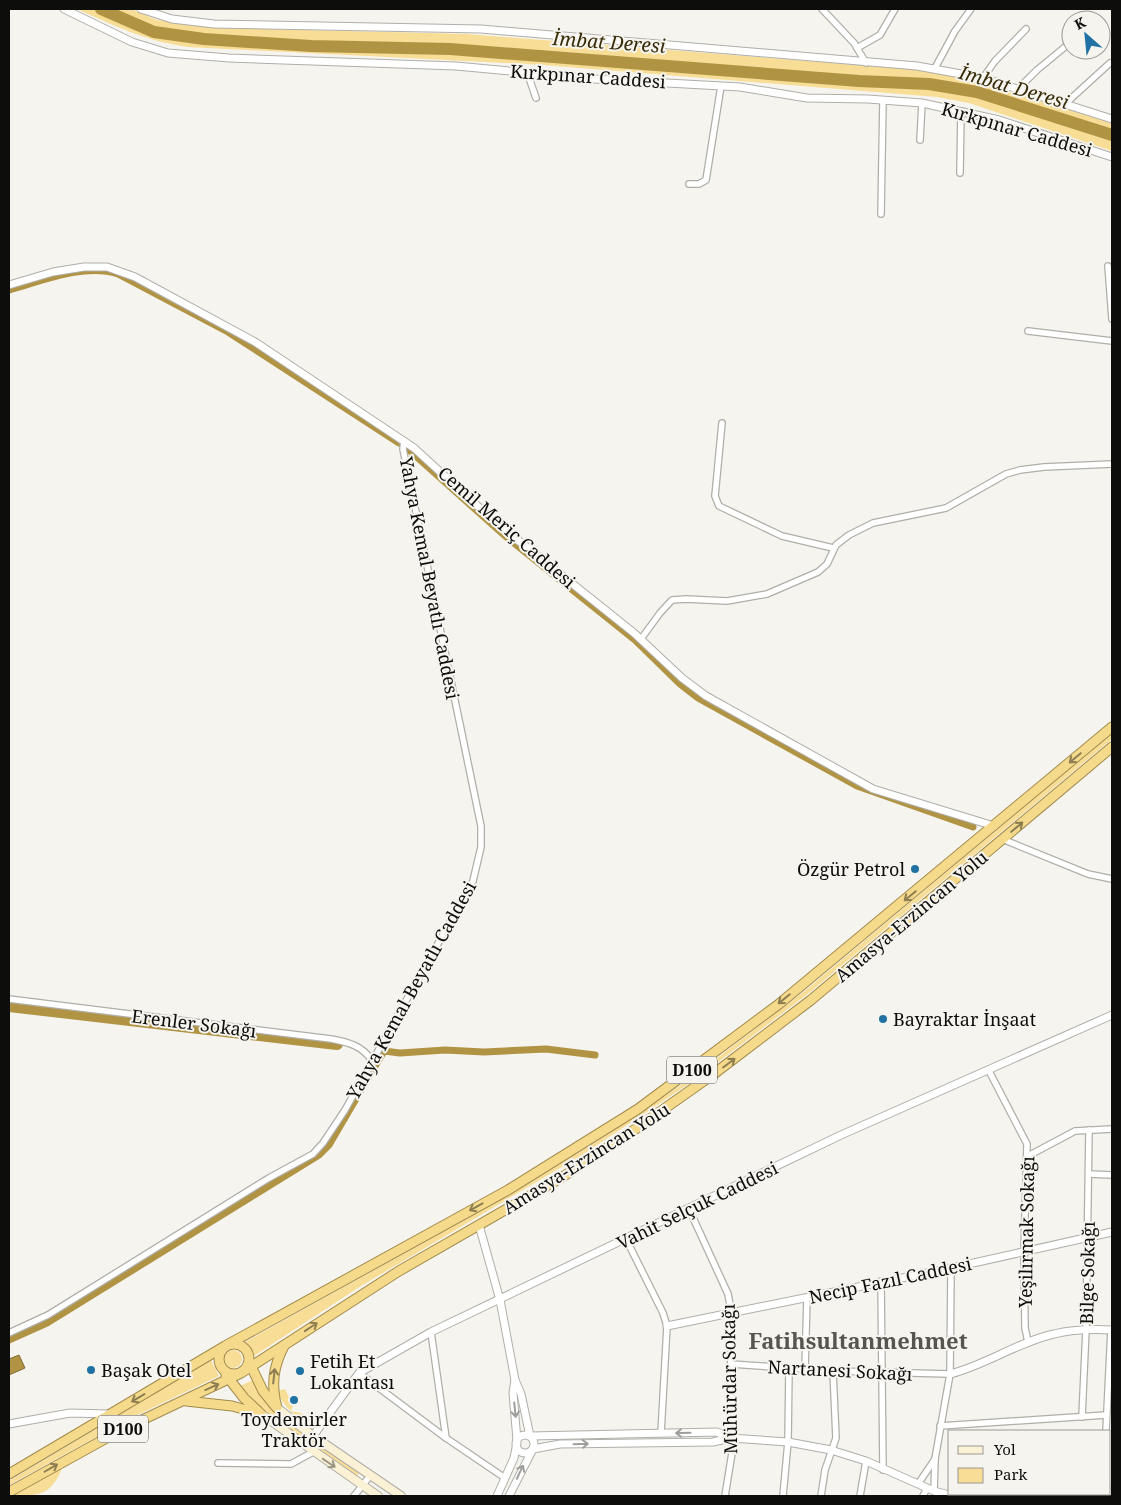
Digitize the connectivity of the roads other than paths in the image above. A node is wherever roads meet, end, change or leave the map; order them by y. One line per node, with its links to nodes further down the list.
1 (64, 9): 12 (street, Kırkpınar Caddesi)
2 (141, 9): 9 (street, Kırkpınar Caddesi)
3 (822, 9): 7 (street)
4 (895, 9): 7 (street)
5 (971, 9): 11 (street)
6 (1026, 29): 13 (street)
7 (857, 48): 9 (street)
8 (1061, 50): 15 (street)
9 (866, 63): 11 (street, Kırkpınar Caddesi)
10 (1110, 63): 19 (street)
11 (935, 68): 13 (street, Kırkpınar Caddesi)
12 (527, 72): 14 (street, Kırkpınar Caddesi); 16 (street)
13 (983, 78): 15 (street, Kırkpınar Caddesi)
14 (721, 86): 17 (street, Kırkpınar Caddesi); 25 (street)
15 (1018, 89): 19 (street, Kırkpınar Caddesi)
16 (536, 98)
17 (883, 100): 18 (street, Kırkpınar Caddesi); 26 (street)
18 (922, 103): 20 (street, Kırkpınar Caddesi); 22 (street)
19 (1065, 104): 21 (street, Kırkpınar Caddesi)
20 (961, 111): 23 (street, Kırkpınar Caddesi); 24 (street)
21 (1111, 118)
22 (920, 140)
23 (1112, 156)
24 (960, 173)
25 (689, 184)
26 (881, 214)
27 (1108, 266): 29 (street)
28 (9, 285): 33 (street, Cemil Meriç Caddesi)
29 (1112, 319)
30 (1028, 331): 31 (street)
31 (1112, 341)
32 (722, 423): 35 (street)
33 (404, 441): 36 (street, Cemil Meriç Caddesi); 44 (street, Yahya Kemal Beyatlı Caddesi)
34 (1112, 464): 35 (street)
35 (833, 548): 36 (street)
36 (641, 639): 39 (street, Cemil Meriç Caddesi)
37 (1112, 727): 39 (highway, Amasya-Erzincan Yolu / D100, one-way to 39)
38 (1112, 747): 40 (highway, Amasya-Erzincan Yolu / D100, one-way to 38)
39 (994, 826): 69 (highway, Amasya-Erzincan Yolu / D100, one-way to 69)
40 (1002, 839): 41 (street); 52 (highway, Amasya-Erzincan Yolu / D100, one-way to 40)
41 (1112, 879)
42 (9, 999): 44 (street, Erenler Sokağı)
43 (1112, 1015): 45 (street, Vahit Selçuk Caddesi)
44 (372, 1061): 66 (street, Yahya Kemal Beyatlı Caddesi)
45 (989, 1071): 48 (street, Yeşilırmak Sokağı); 51 (street, Vahit Selçuk Caddesi)
46 (1112, 1129): 47 (street)
47 (1089, 1130): 48 (street); 49 (street, Bilge Sokağı)
48 (1028, 1156): 56 (street, Yeşilırmak Sokağı)
49 (1089, 1174): 50 (street); 54 (street, Bilge Sokağı)
50 (1112, 1175)
51 (689, 1209): 55 (street, Vahit Selçuk Caddesi); 61 (street, Mühürdar Sokağı)
52 (479, 1225): 60 (street); 68 (highway, Amasya-Erzincan Yolu / D100, one-way to 52)
53 (1112, 1232): 54 (street, Necip Fazıl Caddesi)
54 (1088, 1237): 56 (street, Necip Fazıl Caddesi); 63 (street, Bilge Sokağı)
55 (626, 1239): 60 (street, Vahit Selçuk Caddesi); 62 (street)
56 (1024, 1252): 57 (street, Necip Fazıl Caddesi); 67 (street, Yeşilırmak Sokağı)
57 (951, 1268): 58 (street, Necip Fazıl Caddesi); 79 (street)
58 (881, 1281): 59 (street, Necip Fazıl Caddesi); 78 (street)
59 (807, 1297): 61 (street, Necip Fazıl Caddesi); 74 (street)
60 (500, 1300): 65 (street, Vahit Selçuk Caddesi); 81 (street)
61 (730, 1313): 62 (street, Necip Fazıl Caddesi); 71 (street, Mühürdar Sokağı)
62 (667, 1326): 91 (street)
63 (1086, 1329): 64 (street); 67 (street); 87 (street, Bilge Sokağı)
64 (1112, 1330): 86 (street)
65 (431, 1332): 77 (street, Vahit Selçuk Caddesi); 94 (street)
66 (9, 1333)
67 (1028, 1342): 79 (street)
68 (284, 1345): 70 (highway, Amasya-Erzincan Yolu / D100); 83 (highway, one-way to 68)
69 (225, 1346): 70 (highway); 73 (highway); 84 (highway, Amasya-Erzincan Yolu / D100, one-way to 84)
70 (250, 1364): 76 (highway, D100); 83 (highway)
71 (731, 1364): 72 (street, Nartanesi Sokağı); 95 (street, Mühürdar Sokağı)
72 (789, 1368): 74 (street, Nartanesi Sokağı); 97 (street)
73 (222, 1369): 76 (highway); 80 (highway)
74 (805, 1369): 75 (street, Nartanesi Sokağı)
75 (833, 1371): 78 (street, Nartanesi Sokağı); 99 (street)
76 (241, 1373): 80 (highway, D100)
77 (359, 1373): 92 (street, Vahit Selçuk Caddesi); 94 (street)
78 (883, 1373): 79 (street, Nartanesi Sokağı); 104 (street)
79 (950, 1374): 89 (street)
80 (230, 1379): 82 (highway, D100, one-way to 80); 85 (highway)
81 (515, 1380): 93 (street); 96 (street, one-way to 96)
82 (181, 1401): 85 (highway); 112 (highway, D100, one-way to 82)
83 (277, 1408): 92 (main road)
84 (111, 1414): 88 (street); 105 (highway, Amasya-Erzincan Yolu / D100)
85 (261, 1414): 100 (main road)
86 (1106, 1415): 87 (street); 90 (street)
87 (1082, 1417): 89 (street)
88 (9, 1424)
89 (940, 1426): 101 (street)
90 (1106, 1430)
91 (661, 1433): 93 (street); 95 (street, one-way to 91)
92 (313, 1436): 106 (main road)
93 (530, 1436): 96 (street); 98 (street)
94 (446, 1438): 107 (street)
95 (730, 1438): 97 (street); 98 (street, one-way to 95); 119 (street, Mühürdar Sokağı)
96 (517, 1441): 98 (street); 107 (street)
97 (788, 1442): 99 (street); 120 (street)
98 (533, 1449): 118 (street, one-way to 98)
99 (831, 1450): 102 (street); 121 (street)
100 (313, 1452): 103 (street); 109 (main road, one-way to 109)
101 (935, 1459): 108 (street); 111 (street)
102 (866, 1460): 104 (street); 122 (street)
103 (218, 1463)
104 (883, 1470): 108 (street)
105 (9, 1474)
106 (370, 1476): 109 (street); 116 (main road)
107 (505, 1478): 117 (street)
108 (918, 1484): 110 (street)
109 (363, 1485): 114 (street); 115 (main road)
110 (927, 1488): 111 (street); 123 (street)
111 (934, 1491): 113 (street)
112 (9, 1492)
113 (948, 1495)
114 (354, 1496)
115 (378, 1496)
116 (401, 1496)
117 (497, 1496)
118 (509, 1496)
119 (725, 1496)
120 (783, 1496)
121 (821, 1496)
122 (860, 1496)
123 (923, 1496)

